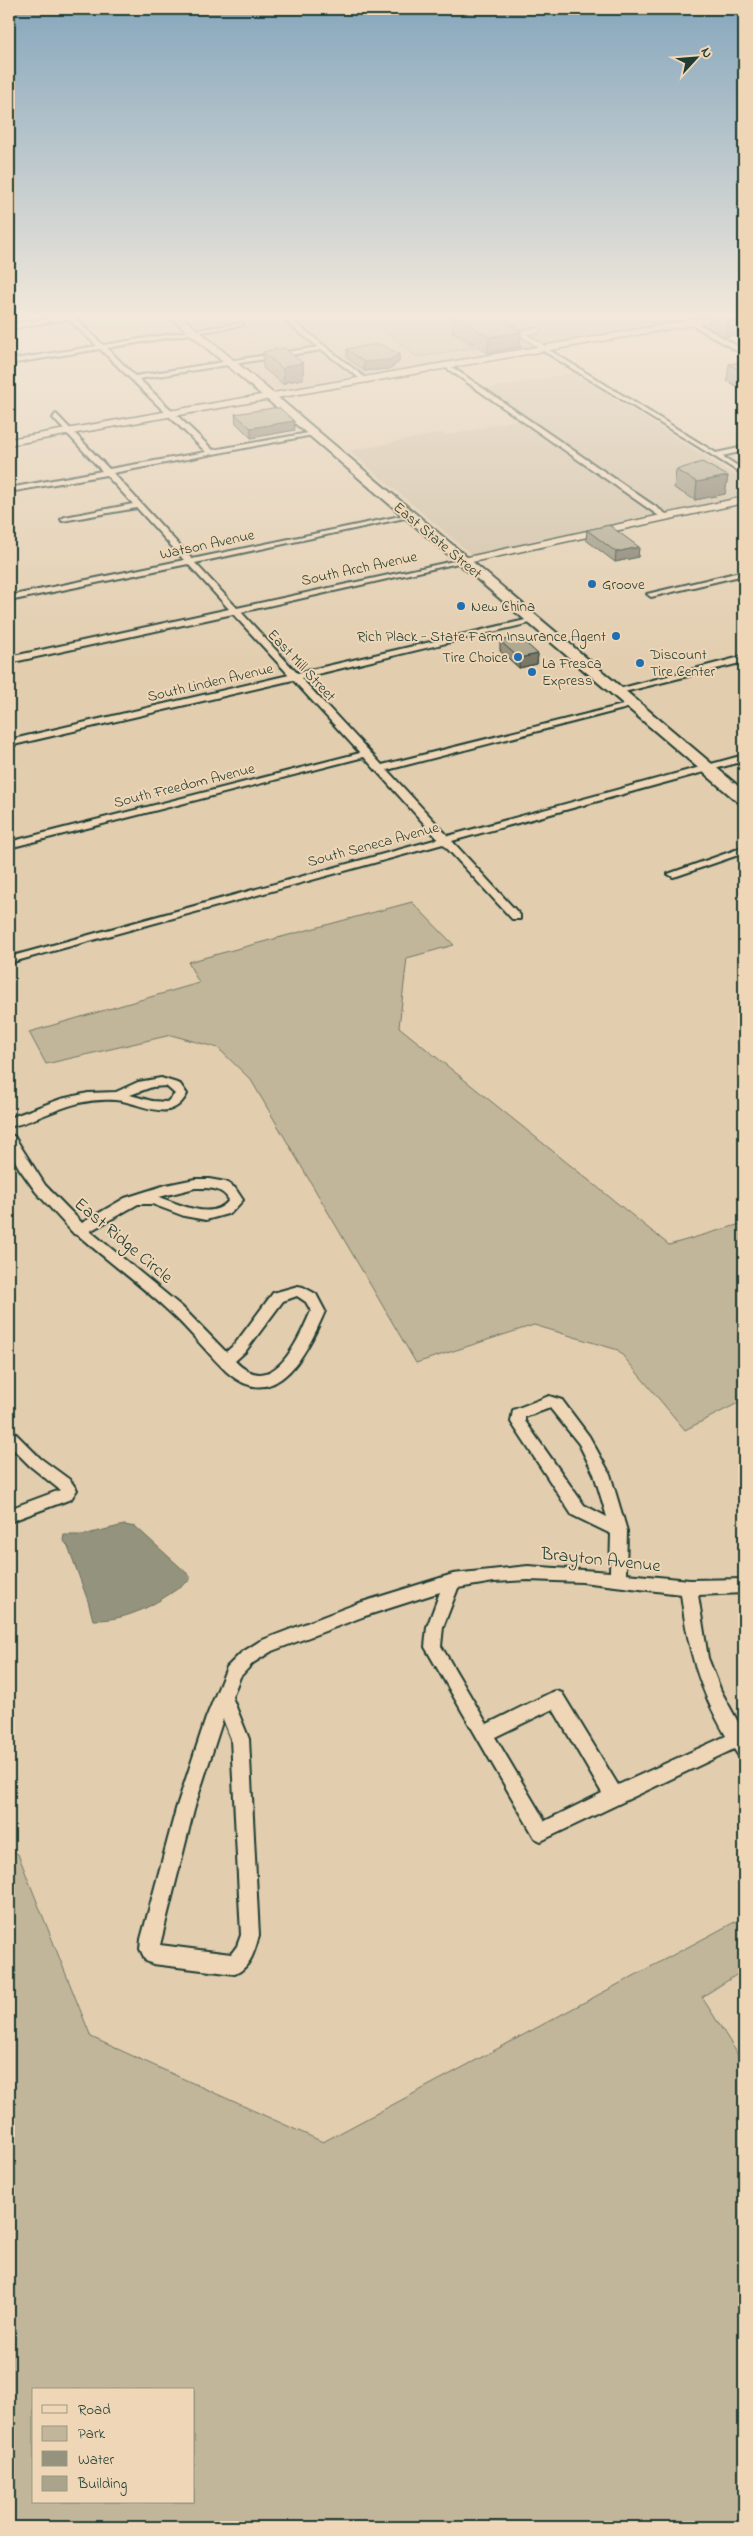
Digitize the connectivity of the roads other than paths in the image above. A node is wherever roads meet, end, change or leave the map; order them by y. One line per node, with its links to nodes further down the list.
1 (67, 432): 7 (main road)
2 (69, 432): 11 (street, East Mill Street)
3 (190, 432): 9 (street)
4 (543, 432): 17 (street)
5 (678, 432): 10 (street)
6 (314, 434): 9 (street); 16 (highway, East State Street)
7 (9, 442)
8 (744, 449): 10 (street)
9 (211, 452): 11 (street)
10 (715, 455): 12 (street)
11 (106, 472): 13 (street); 15 (street, East Mill Street)
12 (744, 473)
13 (9, 490)
14 (744, 500): 17 (street, South Arch Avenue)
15 (137, 506): 18 (street); 20 (street, East Mill Street)
16 (410, 516): 19 (highway, East State Street); 20 (street, Watson Avenue)
17 (665, 516): 19 (street, South Arch Avenue)
18 (65, 519)
19 (463, 561): 24 (street, South Arch Avenue); 25 (highway, East State Street)
20 (189, 562): 23 (street, Watson Avenue); 24 (street, East Mill Street)
21 (744, 573): 22 (street)
22 (652, 594)
23 (9, 599)
24 (233, 611): 27 (street, South Arch Avenue); 28 (street, East Mill Street)
25 (534, 621): 28 (street, South Linden Avenue); 29 (highway, East State Street)
26 (744, 659): 29 (street)
27 (9, 660)
28 (294, 677): 31 (street, South Linden Avenue); 32 (street, East Mill Street)
29 (616, 691): 30 (highway, East State Street)
30 (632, 704): 34 (highway, East State Street); 35 (street)
31 (9, 744)
32 (366, 754): 35 (street, East Mill Street); 38 (street, South Freedom Avenue)
33 (744, 758): 34 (street, South Seneca Avenue)
34 (707, 768): 36 (highway, East State Street); 37 (street, South Seneca Avenue)
35 (380, 769): 37 (street, East Mill Street)
36 (744, 800)
37 (445, 840): 41 (street, East Mill Street); 42 (street, South Seneca Avenue)
38 (9, 845)
39 (744, 850): 40 (street)
40 (673, 874)
41 (516, 917)
42 (9, 960)
43 (118, 1096): 44 (street)
44 (9, 1123)
45 (9, 1140): 47 (street, East Ridge Circle)
46 (146, 1198): 46 (street); 47 (street)
47 (79, 1231): 48 (street, East Ridge Circle)
48 (226, 1361): 48 (street, East Ridge Circle)
49 (9, 1436): 50 (street)
50 (9, 1516)
51 (618, 1531): 51 (street); 52 (street)
52 (618, 1580): 53 (street, Brayton Avenue); 55 (street, Brayton Avenue)
53 (453, 1581): 56 (street, Brayton Avenue); 57 (street)
54 (744, 1586): 55 (street, Brayton Avenue)
55 (689, 1588): 58 (street)
56 (223, 1697): 56 (street, Brayton Avenue)
57 (484, 1734): 59 (street); 59 (street)
58 (742, 1746): 59 (street)
59 (614, 1796)

